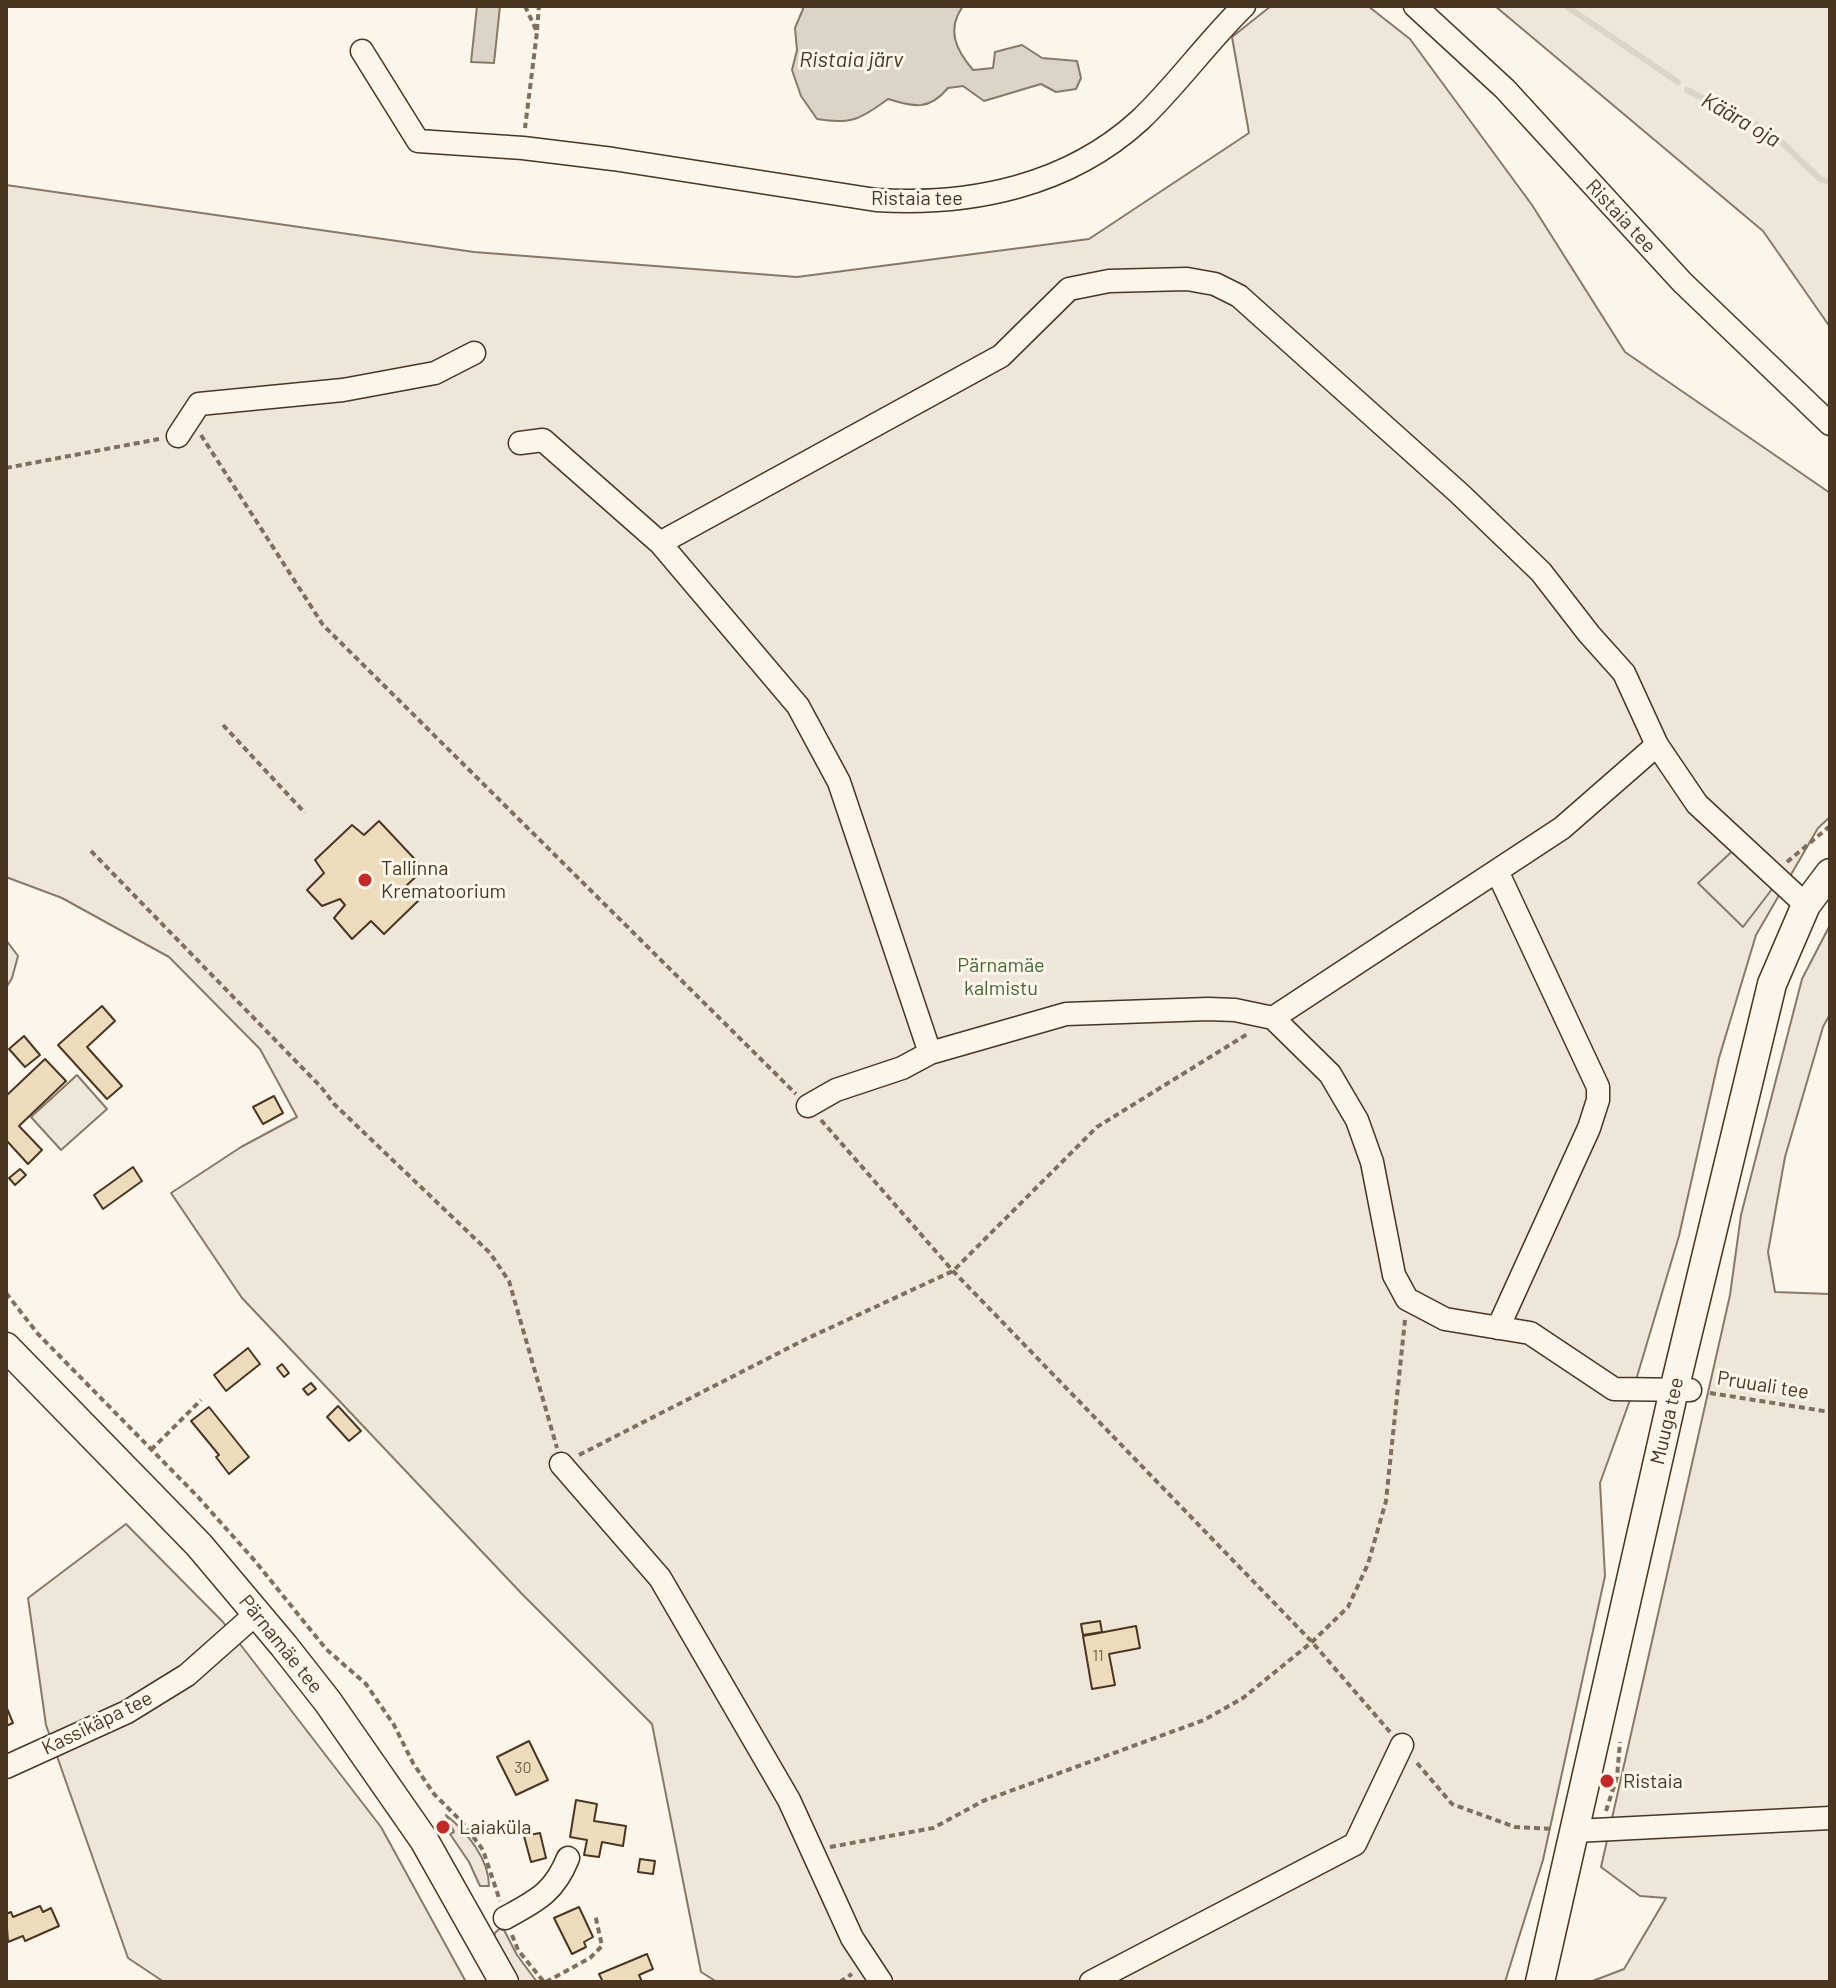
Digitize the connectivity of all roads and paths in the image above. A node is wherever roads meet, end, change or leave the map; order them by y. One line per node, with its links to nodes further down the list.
1 (525, 6): 5 (path)
2 (539, 6): 5 (path)
3 (1244, 6): 7 (street, Ristaia tee)
4 (1415, 6): 9 (street, Ristaia tee)
5 (537, 32): 7 (path)
6 (362, 51): 7 (street, Ristaia tee)
7 (523, 148)
8 (474, 353): 10 (street)
9 (1830, 424)
10 (178, 436): 12 (path); 25 (path)
11 (520, 443): 13 (street)
12 (6, 468)
13 (660, 543): 15 (street); 24 (street)
14 (223, 725): 16 (path)
15 (1657, 745): 19 (street); 21 (street)
16 (305, 813)
17 (1830, 826): 21 (path)
18 (91, 851): 33 (path)
19 (1497, 871): 23 (street); 28 (street)
20 (1830, 873): 22 (main road, Muuga tee)
21 (1773, 875): 22 (street)
22 (1806, 905): 30 (main road, Muuga tee)
23 (1273, 1018): 24 (street); 26 (path); 27 (street)
24 (930, 1053): 25 (street)
25 (808, 1106): 26 (path)
26 (953, 1271): 33 (path); 36 (path)
27 (1407, 1299): 28 (street); 36 (path)
28 (1498, 1328): 30 (street)
29 (6, 1347): 34 (main road, Pärnamäe tee)
30 (1682, 1390): 32 (path, Pruuali tee); 40 (main road, Muuga tee)
31 (201, 1400): 34 (path)
32 (1830, 1412)
33 (561, 1464): 41 (street)
34 (130, 1472): 35 (main road, Pärnamäe tee)
35 (258, 1612): 38 (street, Kassikäpa tee); 45 (main road, Pärnamäe tee)
36 (1312, 1642): 37 (path); 41 (path)
37 (1402, 1745): 40 (path); 48 (street)
38 (6, 1767)
39 (1830, 1818): 40 (street)
40 (1575, 1831): 49 (main road, Muuga tee)
41 (813, 1852): 47 (street)
42 (568, 1858): 44 (street)
43 (595, 1914): 46 (path)
44 (505, 1918)
45 (504, 1982)
46 (546, 1982)
47 (881, 1982)
48 (1091, 1982)
49 (1540, 1982)

